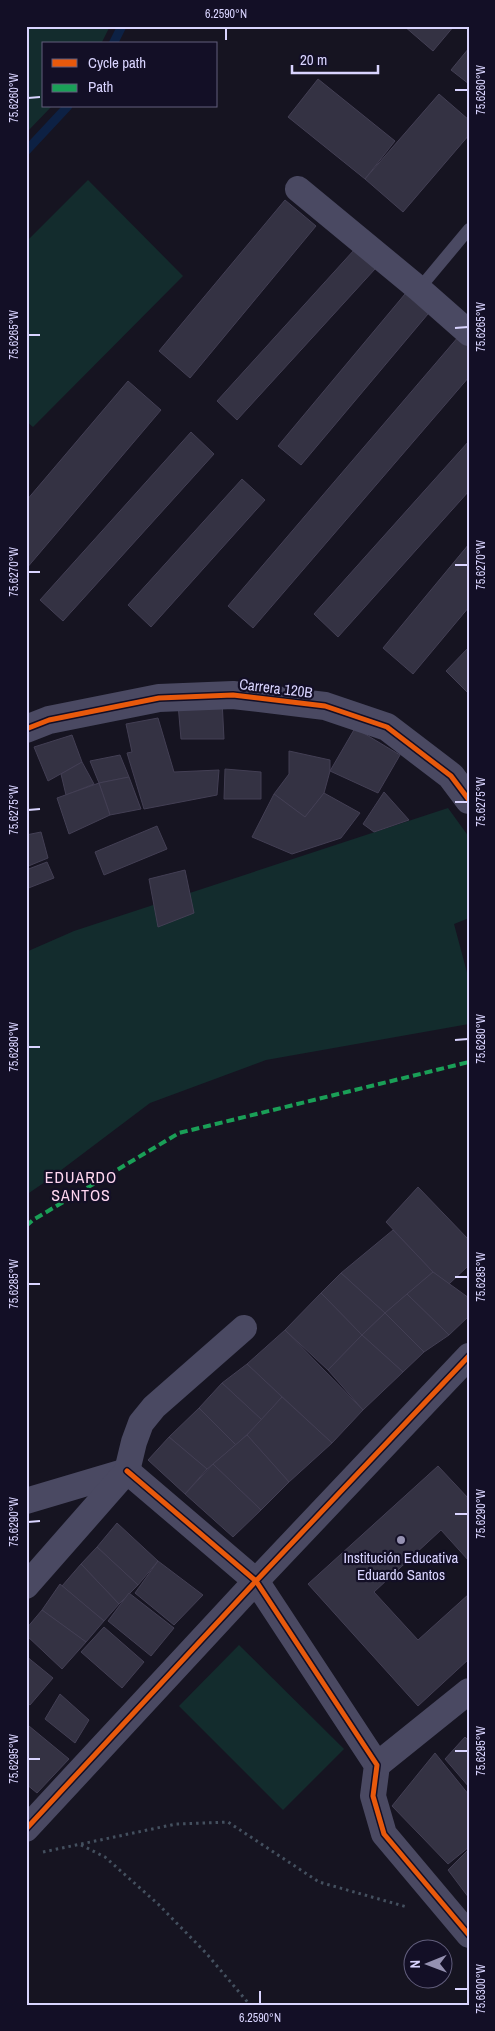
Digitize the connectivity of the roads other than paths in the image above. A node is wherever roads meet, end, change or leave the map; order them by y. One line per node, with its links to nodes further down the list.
1 (298, 189): 3 (street)
2 (469, 229): 3 (lane)
3 (419, 289): 4 (street)
4 (469, 333)
5 (38, 725): 6 (street, Carrera 120B)
6 (469, 800)
7 (244, 1328): 9 (street)
8 (469, 1356): 11 (street)
9 (127, 1471): 10 (street); 11 (street); 12 (street)
10 (26, 1501)
11 (256, 1581): 14 (street); 15 (street)
12 (26, 1586)
13 (469, 1691): 14 (street)
14 (377, 1765): 16 (street)
15 (26, 1829)
16 (469, 1935)

